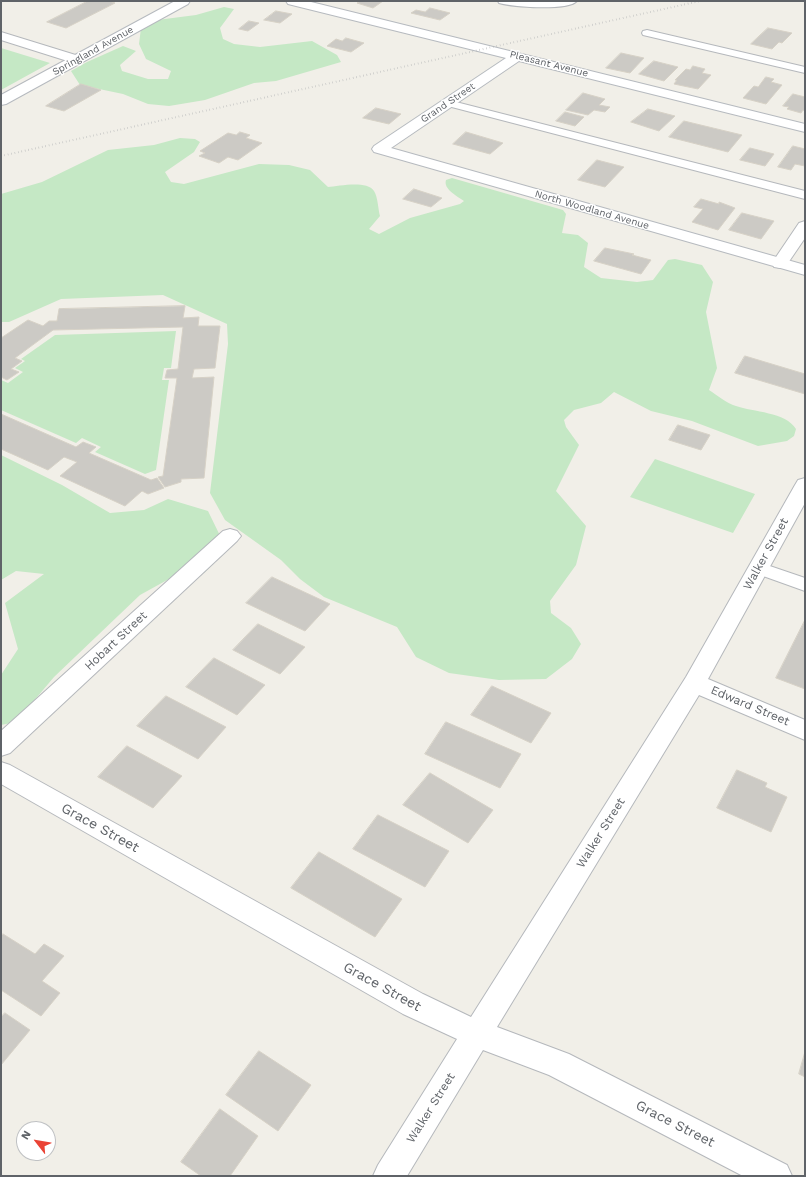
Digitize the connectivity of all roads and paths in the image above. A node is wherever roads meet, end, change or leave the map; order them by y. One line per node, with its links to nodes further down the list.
1 (184, 1): 8 (street, Springland Avenue)
2 (292, 1): 7 (street, Pleasant Avenue)
3 (503, 1): 4 (lane)
4 (572, 1)
5 (647, 33): 9 (lane)
6 (1, 36): 8 (street)
7 (518, 56): 11 (street, Grand Street); 12 (street, Pleasant Avenue)
8 (77, 60): 10 (street, Springland Avenue)
9 (805, 70)
10 (1, 101)
11 (448, 103): 13 (street, Grand Street); 14 (lane)
12 (805, 128)
13 (379, 149): 16 (street, North Woodland Avenue)
14 (805, 195)
15 (805, 226): 16 (street)
16 (780, 263): 17 (street, North Woodland Avenue)
17 (805, 270)
18 (805, 485): 20 (street, Walker Street)
19 (230, 536): 24 (street, Hobart Street)
20 (758, 568): 21 (lane); 22 (street, Walker Street)
21 (805, 584)
22 (694, 683): 23 (street, Edward Street); 26 (street, Walker Street)
23 (805, 730)
24 (1, 746)
25 (1, 772): 26 (street, Grace Street)
26 (476, 1034): 27 (street, Walker Street); 28 (street, Grace Street)
27 (389, 1176)
28 (776, 1176)

